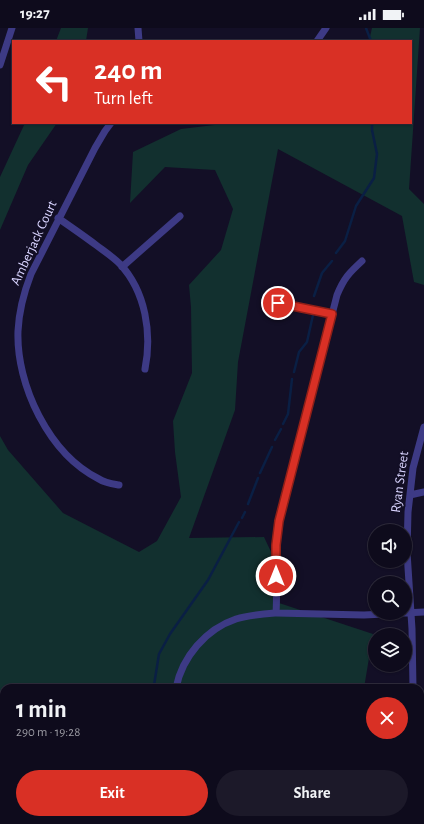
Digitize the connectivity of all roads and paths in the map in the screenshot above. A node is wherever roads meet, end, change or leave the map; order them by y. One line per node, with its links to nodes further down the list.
1 (12, 28): 6 (street)
2 (138, 28): 4 (street)
3 (326, 28): 5 (street)
4 (139, 40)
5 (318, 40)
6 (0, 65)
7 (110, 124): 9 (street, Amberjack Court)
8 (180, 216): 11 (street)
9 (58, 218): 11 (street); 16 (street, Amberjack Court)
10 (362, 261): 13 (street)
11 (122, 267): 14 (street)
12 (278, 303): 13 (lane)
13 (332, 314): 21 (street)
14 (145, 369)
15 (424, 427): 18 (street, Ryan Street)
16 (119, 485)
17 (424, 492): 18 (street)
18 (410, 495): 19 (street, Ryan Street)
19 (408, 576)
20 (424, 612): 22 (street)
21 (276, 613): 23 (street); 25 (street)
22 (412, 613)
23 (368, 615)
24 (411, 620): 26 (street, Ryan Street)
25 (177, 684)
26 (413, 684)

